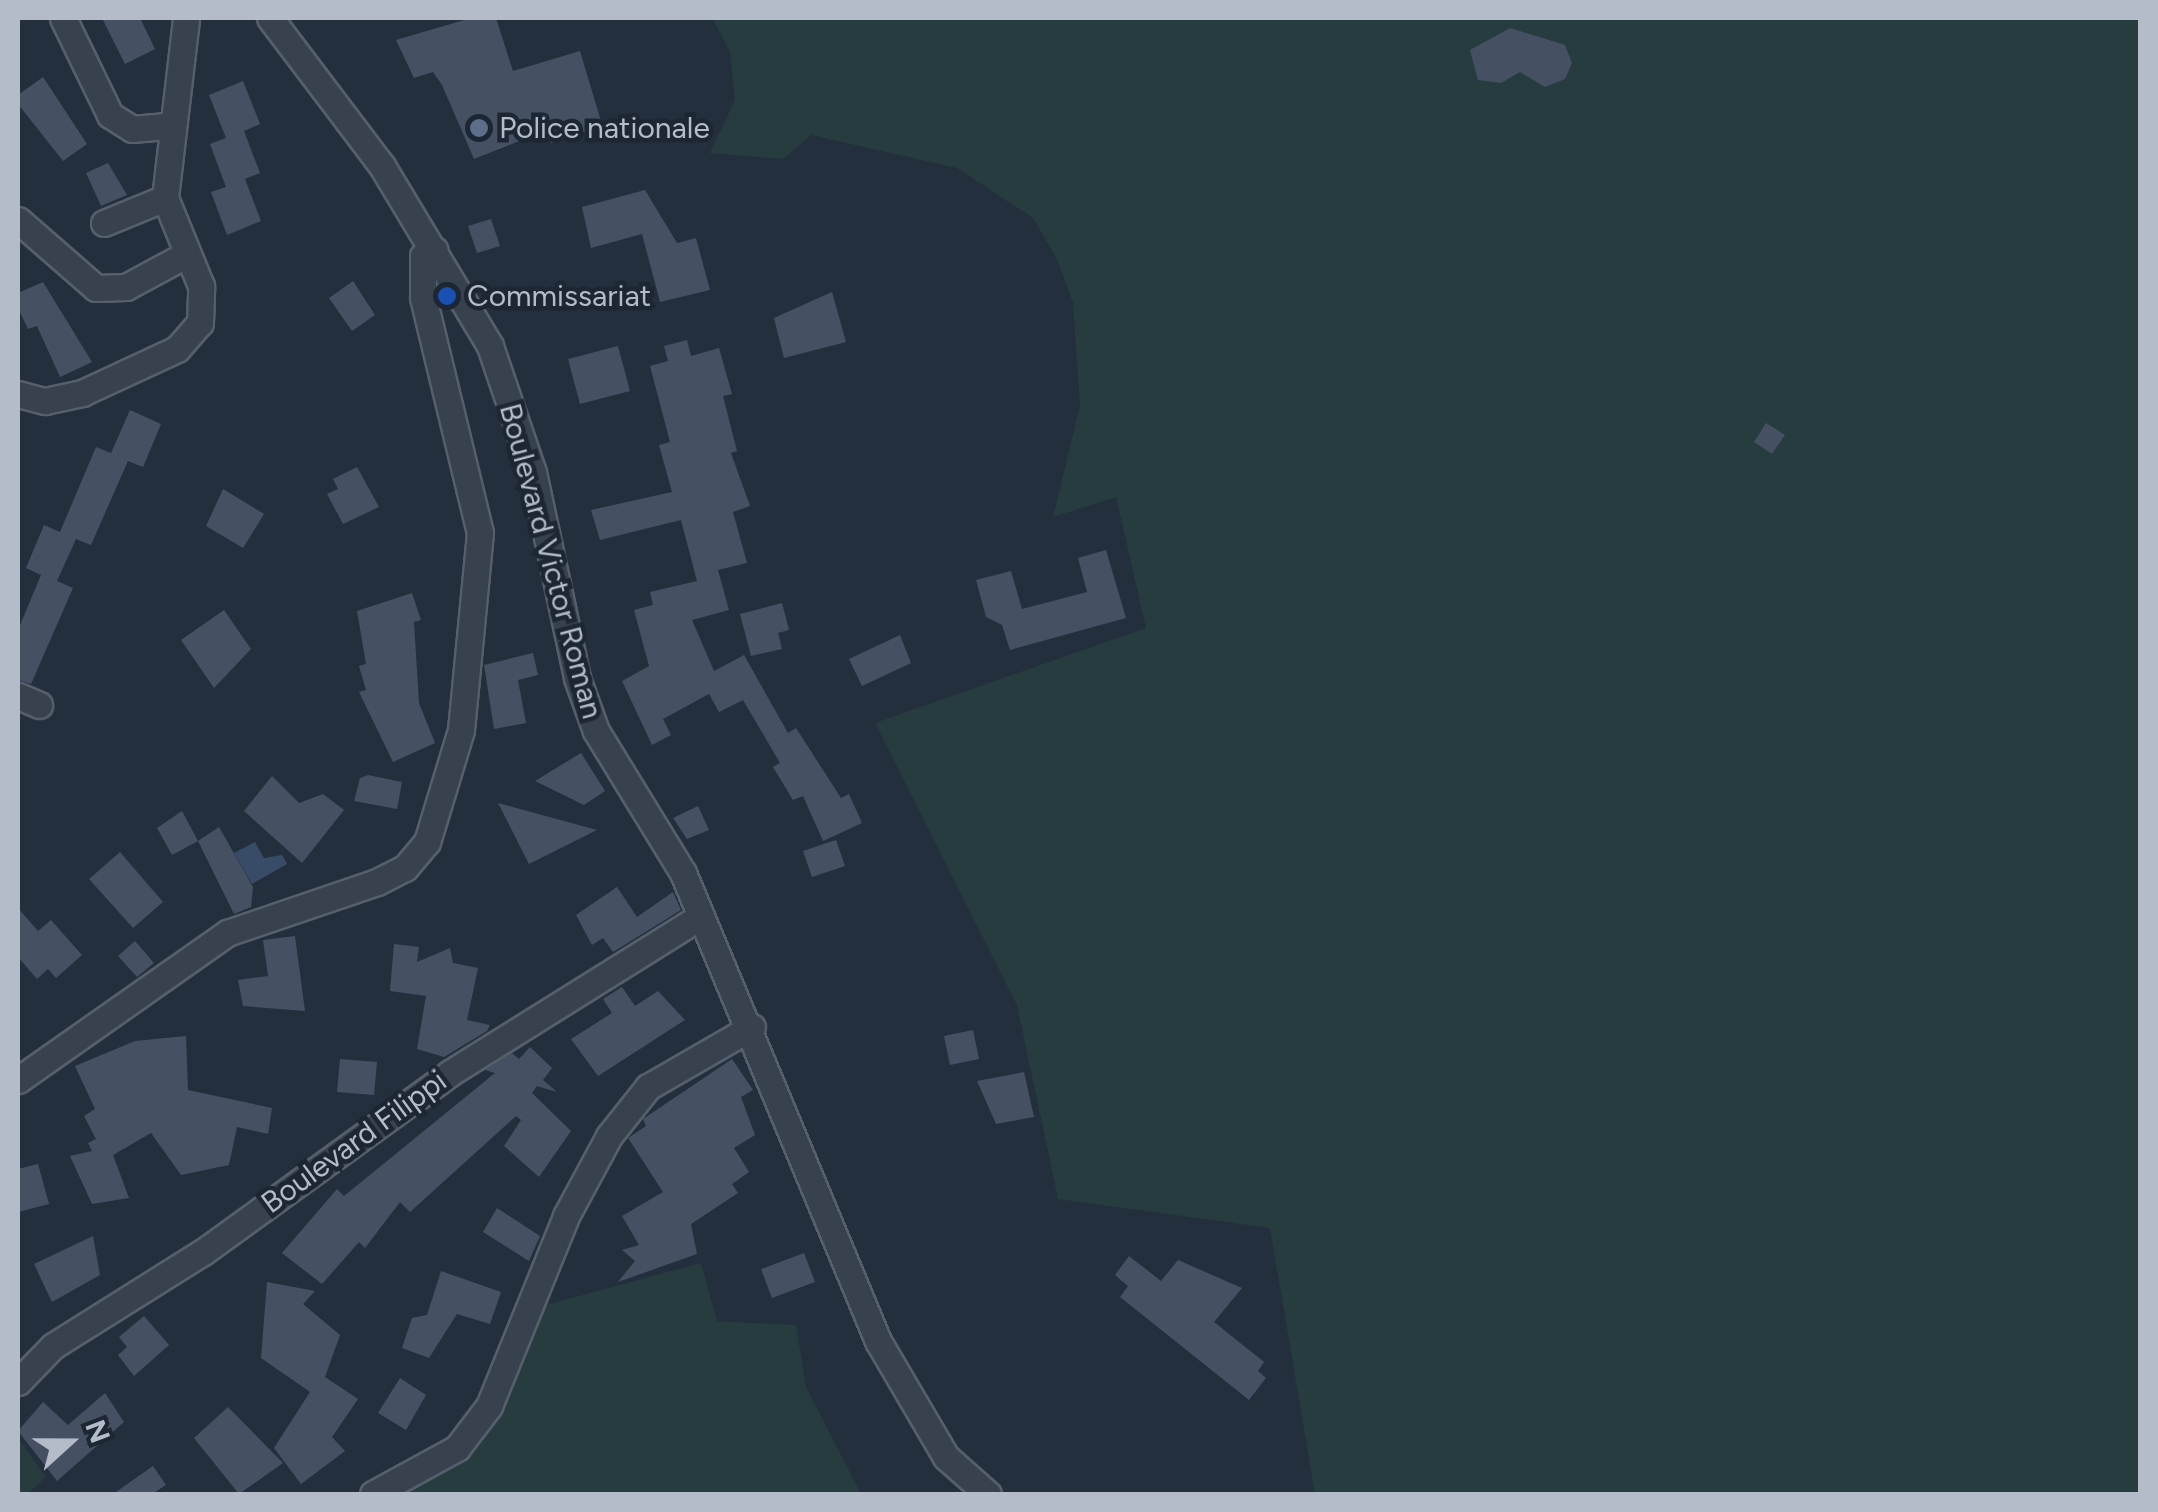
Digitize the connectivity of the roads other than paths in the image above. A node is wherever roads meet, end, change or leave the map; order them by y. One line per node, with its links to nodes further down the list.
1 (63, 18): 4 (street)
2 (186, 18): 4 (street)
3 (270, 18): 8 (street, Boulevard Victor Roman)
4 (168, 126): 5 (street)
5 (165, 198): 7 (street); 9 (street)
6 (18, 220): 9 (street)
7 (104, 223)
8 (436, 250): 11 (street, Boulevard Victor Roman); 13 (street)
9 (187, 254): 10 (street)
10 (18, 394)
11 (701, 916): 12 (street, Boulevard Victor Roman); 14 (street, Boulevard Filippi)
12 (752, 1027): 15 (street); 16 (street, Boulevard Victor Roman)
13 (18, 1080)
14 (18, 1382)
15 (373, 1494)
16 (988, 1494)

